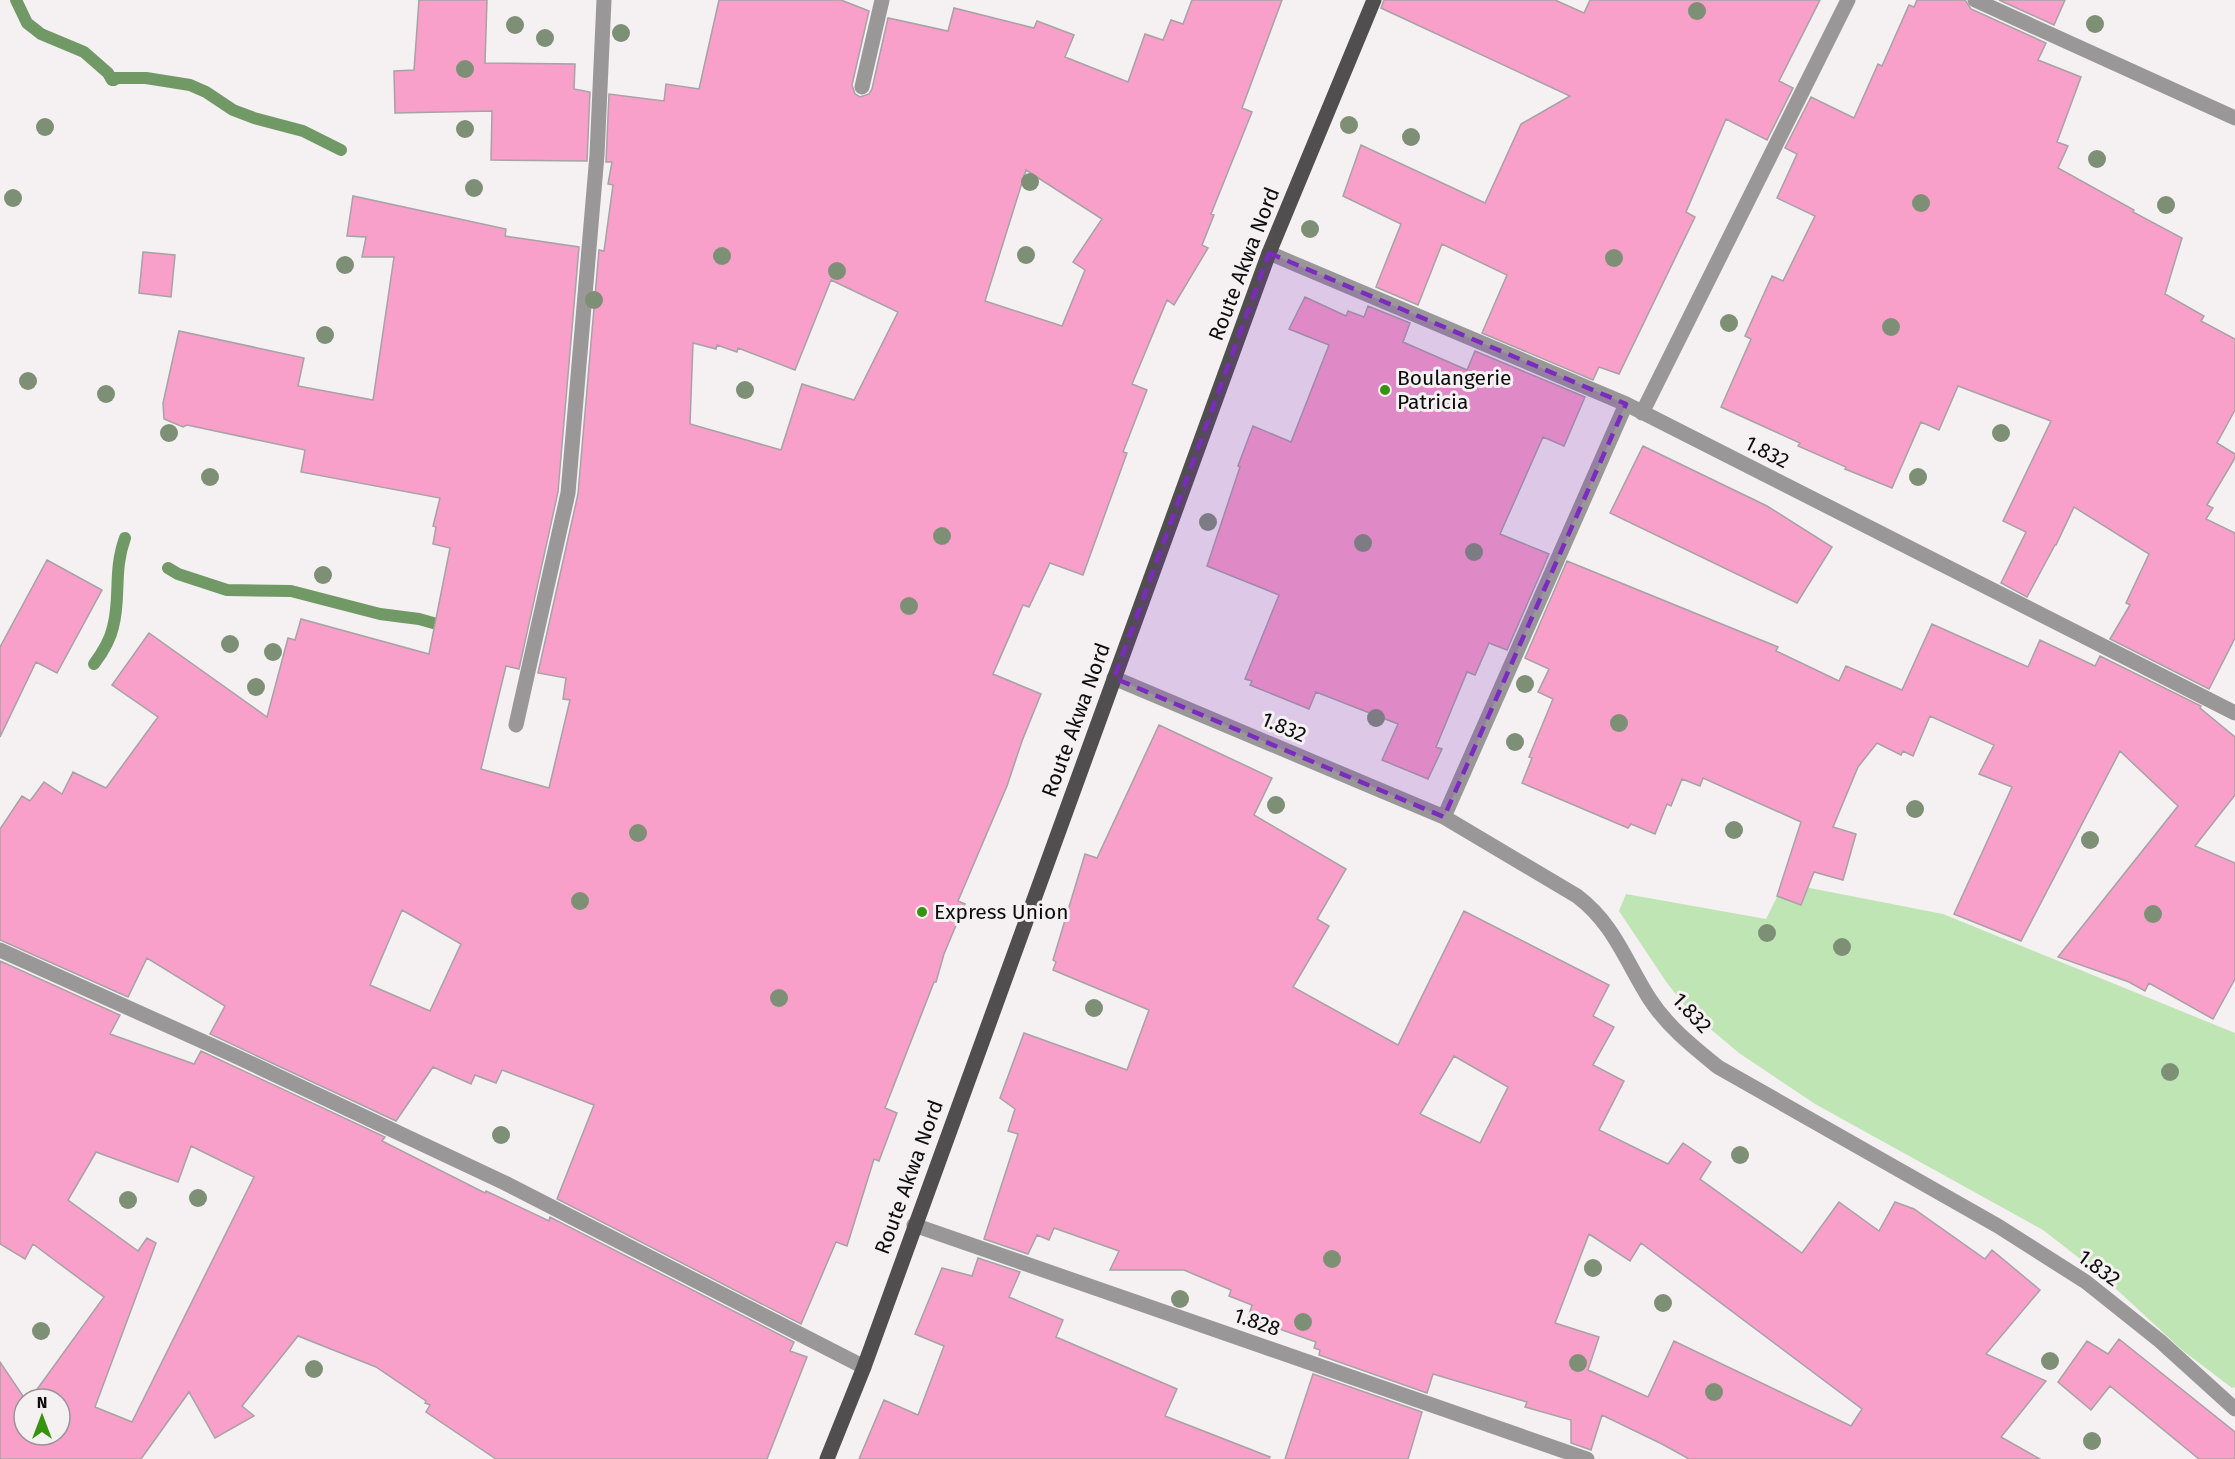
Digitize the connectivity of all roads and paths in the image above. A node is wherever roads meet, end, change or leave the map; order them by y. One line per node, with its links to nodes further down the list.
1 (604, 0): 13 (street)
2 (882, 0): 6 (street)
3 (1374, 0): 8 (main road, Route Akwa Nord)
4 (1848, 0): 10 (street)
5 (1975, 0): 7 (street)
6 (862, 87)
7 (2235, 118)
8 (1269, 252): 9 (street, 1.832); 11 (main road, Route Akwa Nord)
9 (1626, 404): 10 (street, 1.832); 14 (street)
10 (1642, 413): 12 (street, 1.832)
11 (1113, 678): 14 (street, 1.832); 16 (main road, Route Akwa Nord)
12 (2235, 713)
13 (516, 725)
14 (1444, 817): 18 (street, 1.832)
15 (0, 950): 17 (street)
16 (914, 1225): 17 (main road, Route Akwa Nord); 20 (street, 1.828)
17 (864, 1367): 19 (main road, Route Akwa Nord)
18 (2235, 1409)
19 (827, 1459)
20 (1587, 1459)

